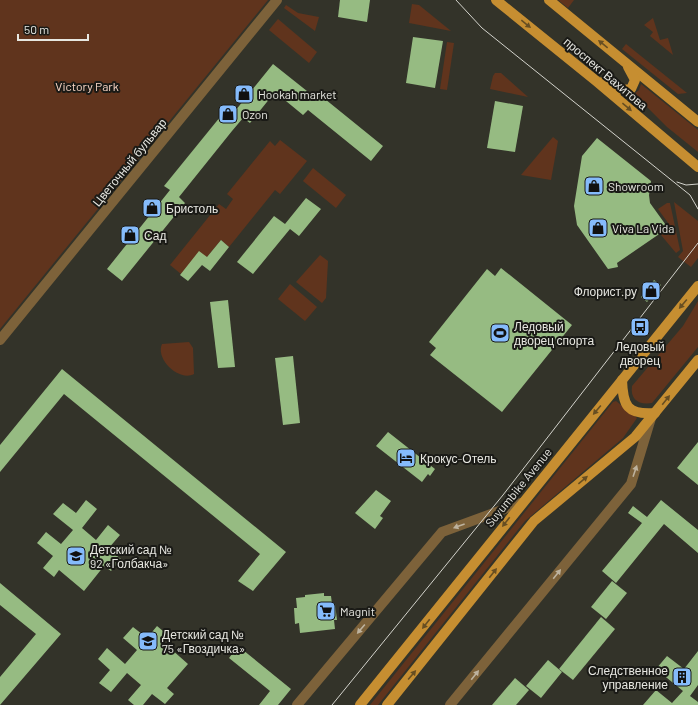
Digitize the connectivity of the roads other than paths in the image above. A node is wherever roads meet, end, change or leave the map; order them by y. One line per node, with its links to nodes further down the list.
1 (277, 0): 9 (street, Цветочный бульвар)
2 (496, 0): 5 (main road, проспект Вахитова, one-way to 5)
3 (549, 0): 4 (main road, проспект Вахитова, one-way to 3)
4 (618, 56): 5 (main road); 6 (main road, проспект Вахитова)
5 (595, 80): 7 (main road, проспект Вахитова, one-way to 7)
6 (698, 122)
7 (698, 167)
8 (698, 286): 11 (main road, Suyumbike Avenue, one-way to 11)
9 (0, 340)
10 (698, 360): 12 (main road, one-way to 10)
11 (622, 380): 12 (main road); 13 (main road, Suyumbike Avenue, one-way to 13)
12 (653, 416): 16 (main road, one-way to 12); 17 (street, one-way to 12)
13 (522, 503): 14 (street, one-way to 14); 15 (main road, Suyumbike Avenue, one-way to 15)
14 (297, 705)
15 (360, 705)
16 (387, 705)
17 (450, 705)

